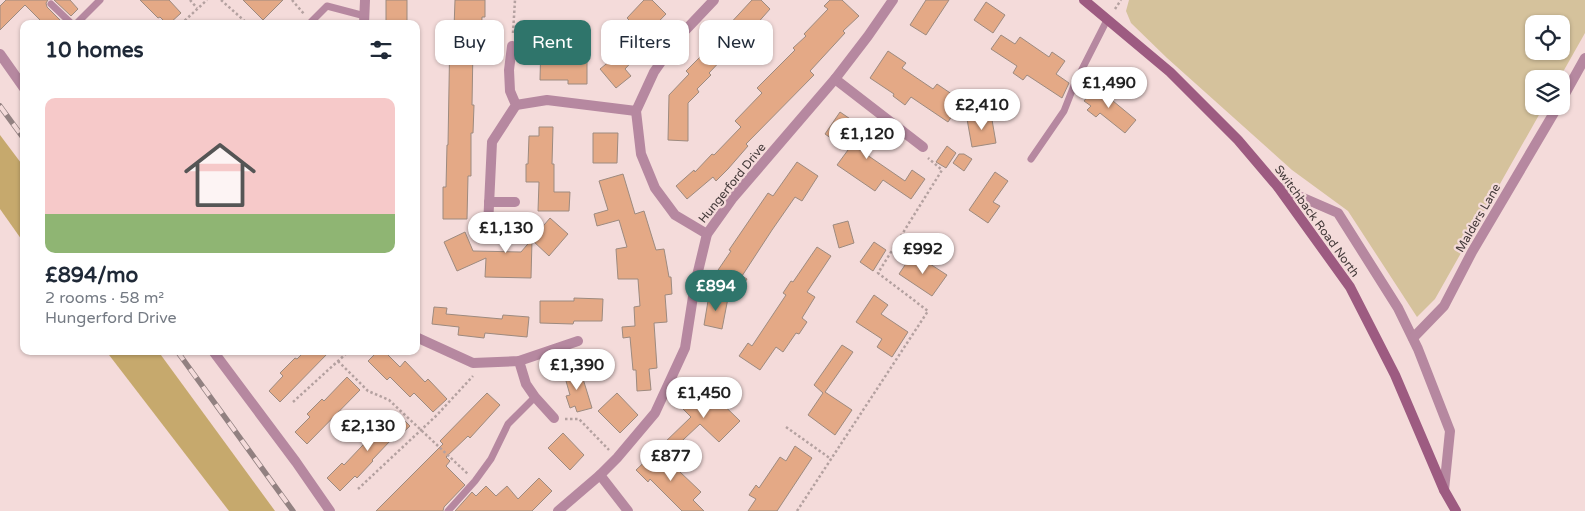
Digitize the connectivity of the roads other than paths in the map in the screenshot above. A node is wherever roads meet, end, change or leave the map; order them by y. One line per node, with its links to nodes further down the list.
1 (100, 0): 8 (lane)
2 (365, 0): 10 (street)
3 (714, 0): 19 (street)
4 (893, 0): 15 (street, Hungerford Drive)
5 (1084, 0): 11 (main road, Switchback Road North)
6 (51, 4): 7 (lane)
7 (68, 20)
8 (80, 20)
9 (313, 20): 10 (lane)
10 (365, 20)
11 (1107, 20): 22 (lane); 23 (main road, Switchback Road North)
12 (512, 46): 18 (street)
13 (0, 54): 16 (street)
14 (1585, 58): 17 (street)
15 (835, 79): 21 (street); 27 (street, Hungerford Drive)
16 (20, 82)
17 (1570, 85)
18 (516, 105): 19 (street); 24 (street)
19 (636, 111): 27 (street)
20 (1553, 115): 28 (street, Malders Lane)
21 (923, 147)
22 (1031, 159)
23 (1278, 186): 28 (street); 36 (main road, Switchback Road North)
24 (489, 202): 25 (street); 26 (street)
25 (515, 202)
26 (488, 226)
27 (707, 234): 35 (street, Hungerford Drive)
28 (1413, 338): 36 (street)
29 (420, 339): 32 (street)
30 (578, 341): 32 (street)
31 (216, 355): 37 (street)
32 (519, 361): 33 (street)
33 (535, 397): 34 (street); 38 (lane)
34 (554, 418)
35 (600, 475): 39 (street, Hungerford Drive); 40 (street)
36 (1444, 490): 41 (main road, Switchback Road North)
37 (330, 511)
38 (448, 511)
39 (558, 511)
40 (628, 511)
41 (1456, 511)

